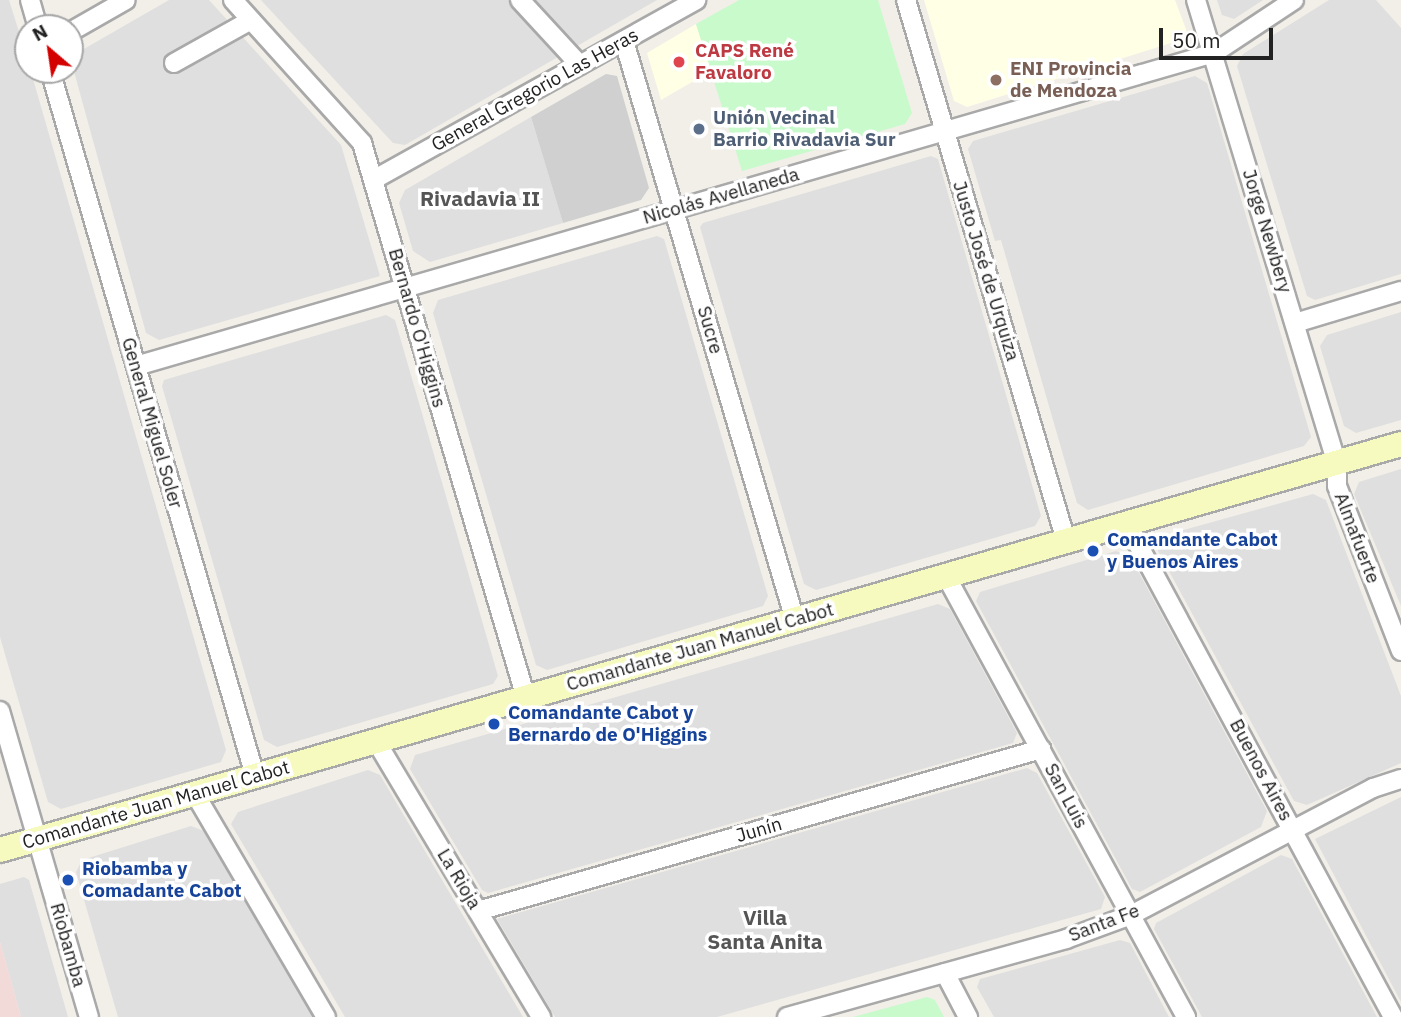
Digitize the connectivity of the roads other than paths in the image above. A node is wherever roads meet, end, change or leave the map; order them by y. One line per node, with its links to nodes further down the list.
1 (126, 0): 9 (street)
2 (233, 0): 8 (street, Bernardo O'Higgins)
3 (520, 0): 13 (street)
4 (696, 0): 10 (street, General Gregorio Las Heras)
5 (906, 0): 15 (street, Justo José de Urquiza)
6 (1196, 0): 11 (street, Jorge Newbery)
7 (1294, 0): 11 (street, Nicolás Avellaneda)
8 (251, 20): 12 (street); 16 (street, Bernardo O'Higgins)
9 (84, 24)
10 (624, 40): 13 (street, General Gregorio Las Heras); 17 (street, Sucre)
11 (1214, 54): 15 (street, Nicolás Avellaneda); 20 (street, Jorge Newbery)
12 (174, 63)
13 (580, 65): 16 (street, General Gregorio Las Heras)
14 (54, 84): 21 (street, General Miguel Soler)
15 (944, 132): 17 (street, Nicolás Avellaneda); 25 (street, Justo José de Urquiza)
16 (373, 180): 18 (street, Bernardo O'Higgins)
17 (674, 210): 18 (street, Nicolás Avellaneda); 27 (street, Sucre)
18 (405, 288): 21 (street, Nicolás Avellaneda); 29 (street, Bernardo O'Higgins)
19 (1401, 291): 20 (street)
20 (1295, 323): 23 (street, Jorge Newbery)
21 (136, 366): 33 (street, General Miguel Soler)
22 (1401, 444): 23 (main road, Comandante Juan Manuel Cabot)
23 (1337, 463): 24 (main road, Comandante Juan Manuel Cabot); 28 (street, Almafuerte)
24 (1127, 524): 25 (main road, Comandante Juan Manuel Cabot); 36 (street, Buenos Aires)
25 (1066, 541): 26 (main road, Comandante Juan Manuel Cabot)
26 (946, 576): 27 (main road, Comandante Juan Manuel Cabot); 32 (street, San Luis)
27 (795, 620): 29 (main road, Comandante Juan Manuel Cabot)
28 (1401, 651)
29 (526, 698): 31 (main road, Comandante Juan Manuel Cabot)
30 (0, 711): 37 (street, Riobamba)
31 (376, 741): 33 (main road, Comandante Juan Manuel Cabot); 39 (street, La Rioja)
32 (1041, 749): 39 (street, Junín); 40 (street, San Luis)
33 (254, 776): 35 (main road, Comandante Juan Manuel Cabot)
34 (1401, 779): 36 (street, Santa Fe)
35 (195, 794): 37 (main road, Comandante Juan Manuel Cabot); 43 (street)
36 (1293, 830): 40 (street, Santa Fe); 48 (street, Buenos Aires)
37 (38, 839): 38 (main road, Comandante Juan Manuel Cabot); 42 (street, Riobamba)
38 (0, 850)
39 (478, 911): 44 (street, La Rioja)
40 (1130, 915): 41 (street, Santa Fe); 47 (street, San Luis)
41 (945, 973): 45 (street, Santa Fe); 46 (street)
42 (89, 1017)
43 (326, 1017)
44 (541, 1017)
45 (787, 1017)
46 (968, 1017)
47 (1186, 1017)
48 (1393, 1017)

